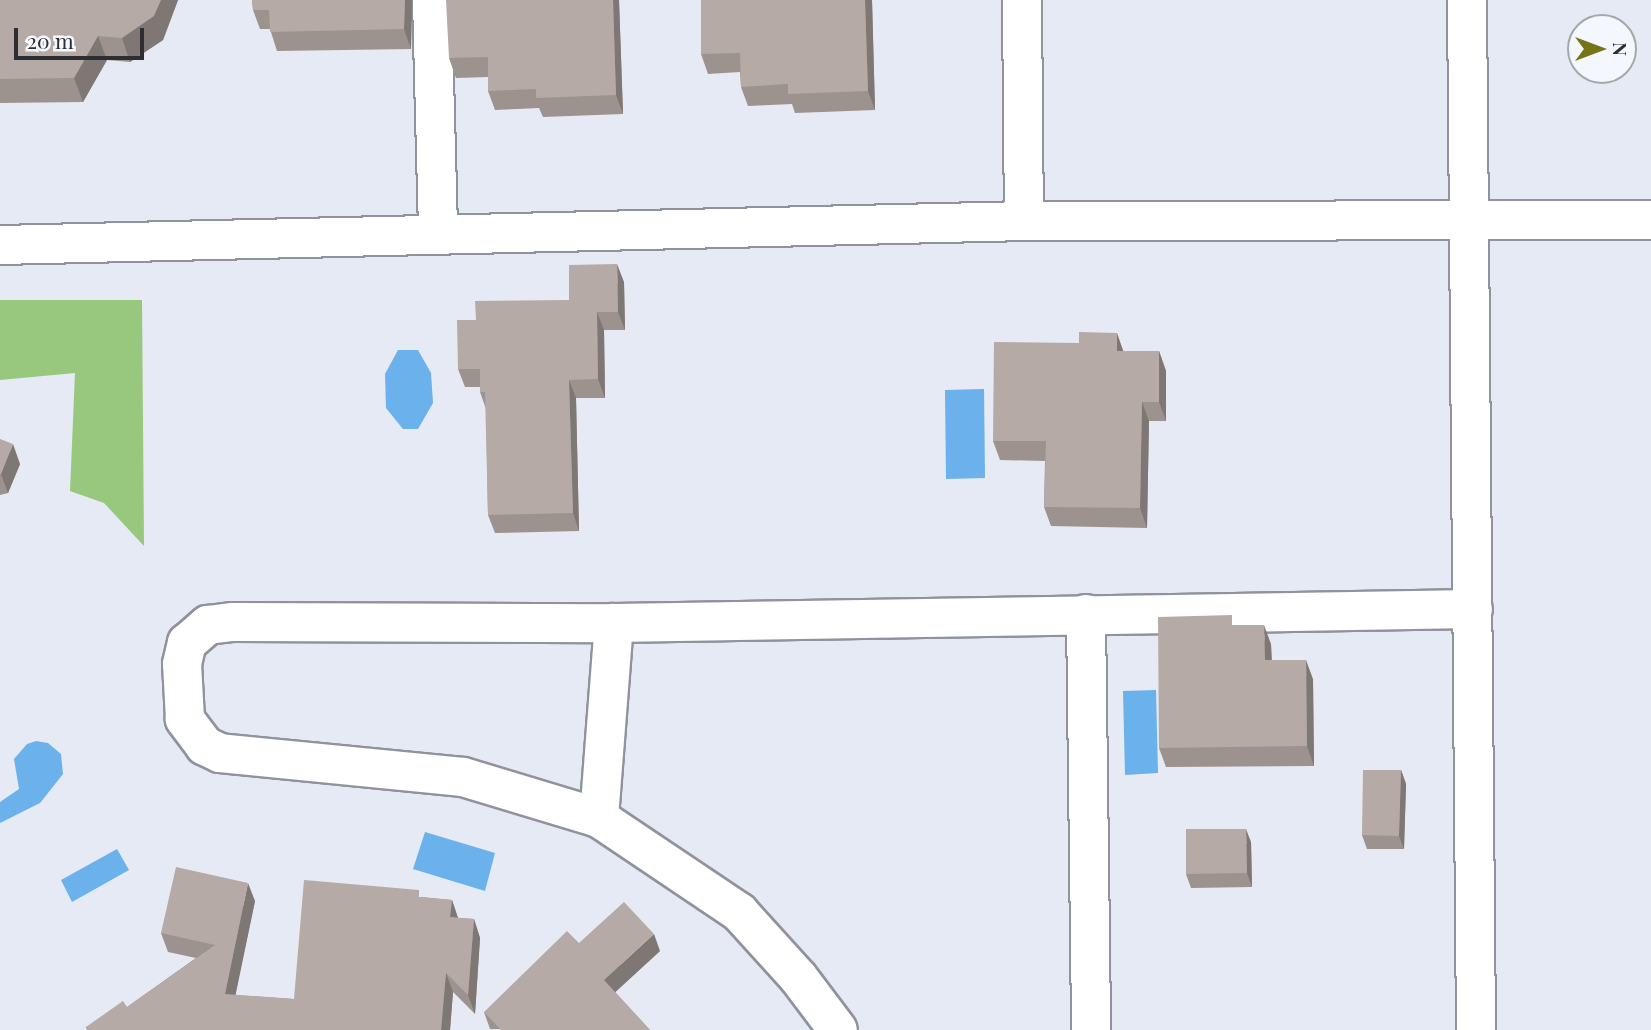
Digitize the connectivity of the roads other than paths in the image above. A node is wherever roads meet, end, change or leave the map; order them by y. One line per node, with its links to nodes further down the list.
1 (432, 0): 7 (street)
2 (1022, 0): 5 (street)
3 (1467, 0): 6 (street)
4 (1651, 220): 6 (street)
5 (1024, 221): 6 (street); 7 (street)
6 (1469, 223): 9 (street)
7 (438, 234): 8 (street)
8 (0, 245)
9 (1473, 609): 10 (street); 15 (street)
10 (1086, 614): 11 (street); 14 (street)
11 (614, 623): 12 (street); 12 (street)
12 (599, 818): 13 (street)
13 (838, 1030)
14 (1091, 1030)
15 (1476, 1030)

